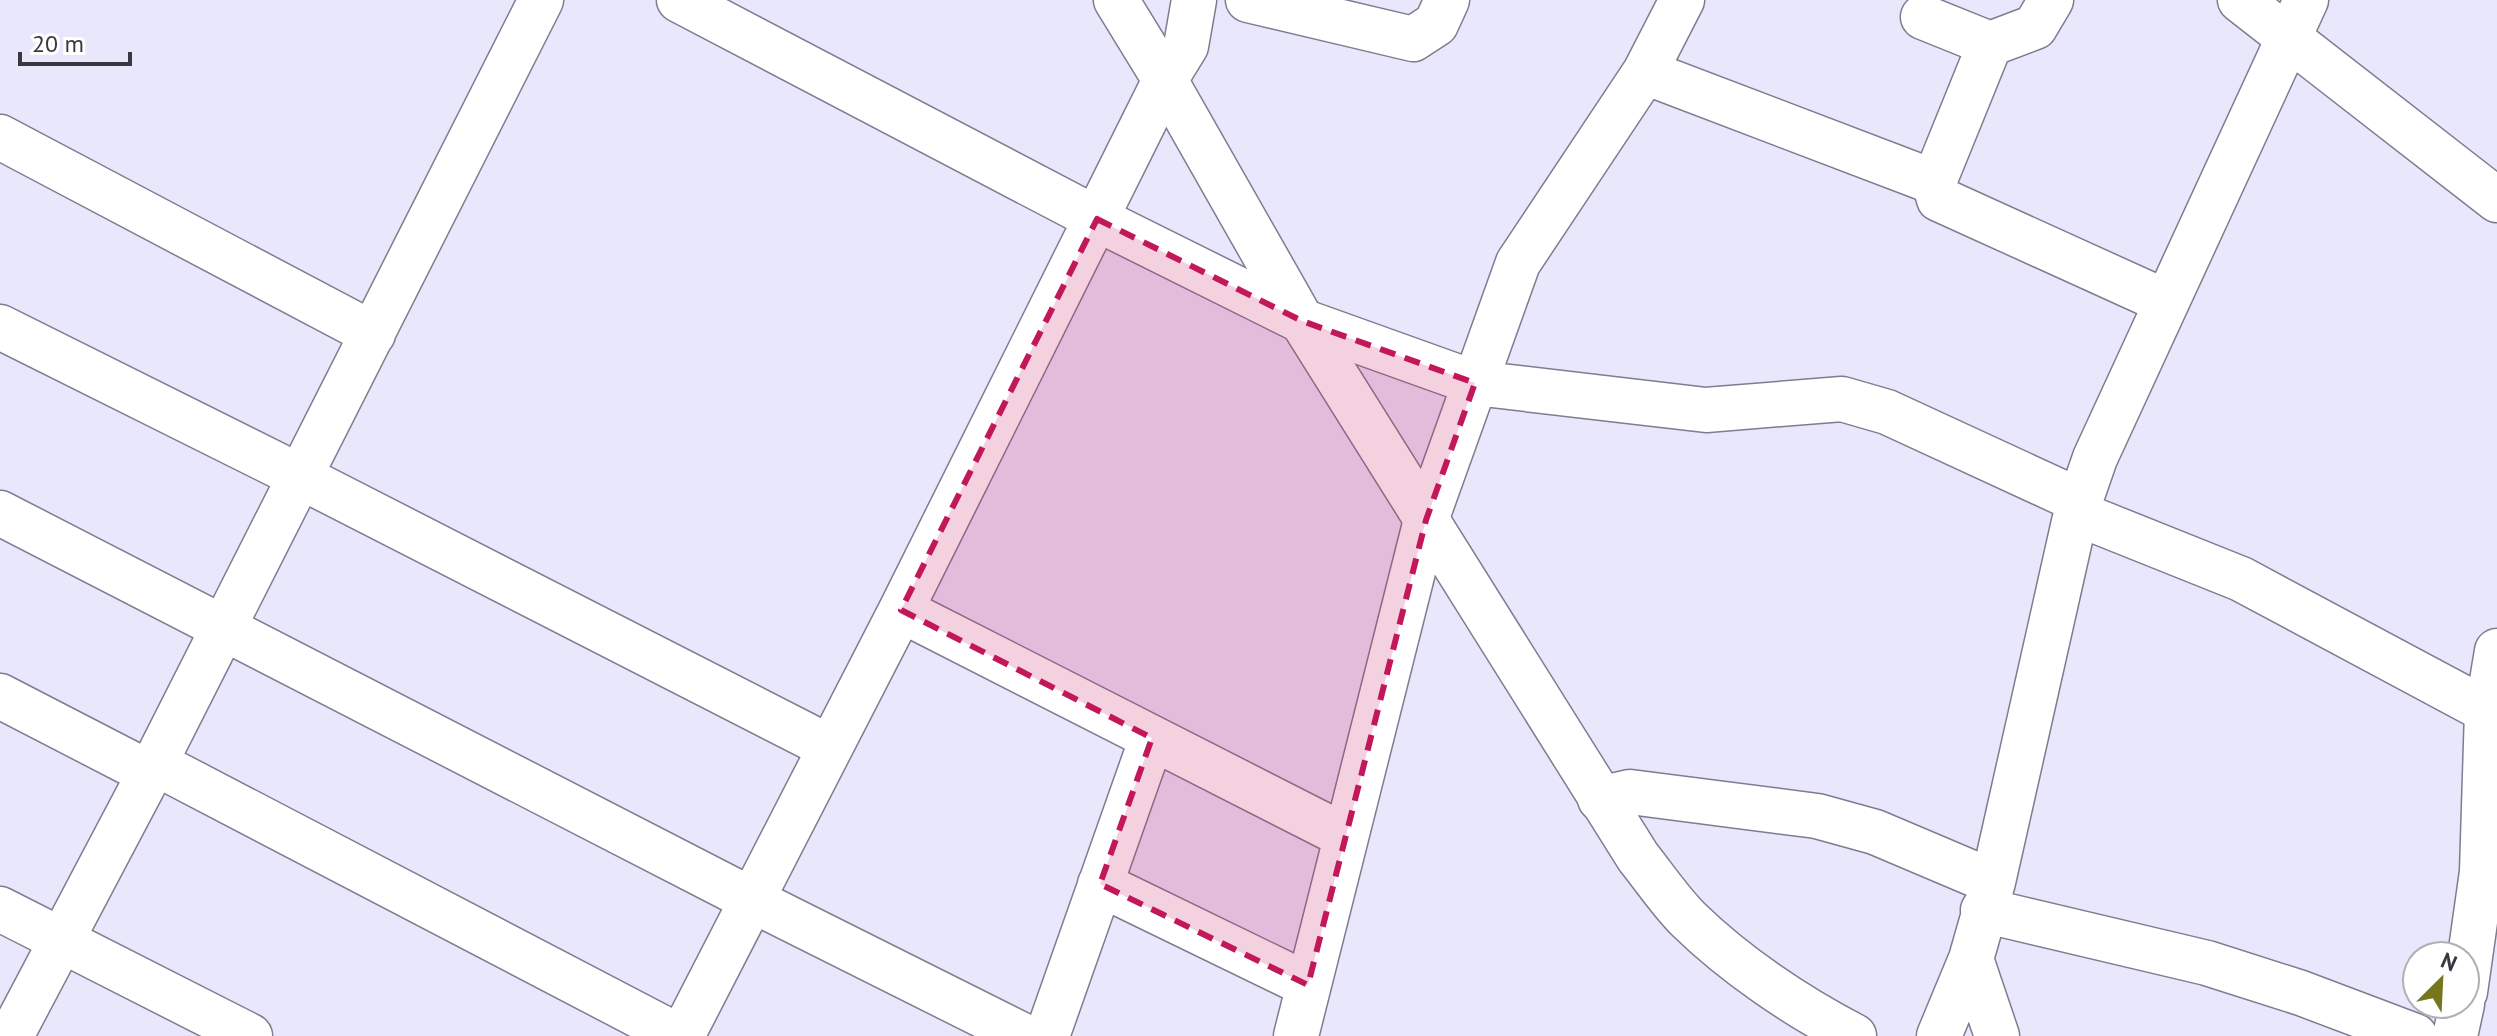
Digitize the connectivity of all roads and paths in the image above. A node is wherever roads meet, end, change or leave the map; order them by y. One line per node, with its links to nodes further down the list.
1 (541, 0): 22 (street)
2 (679, 0): 18 (street)
3 (1116, 0): 14 (street)
4 (1194, 0): 14 (street)
5 (1248, 0): 6 (street)
6 (1447, 0)
7 (1682, 0): 13 (street)
8 (2051, 0): 12 (street)
9 (2240, 0): 11 (street)
10 (1923, 17): 12 (street)
11 (2297, 18): 17 (street); 19 (street)
12 (1990, 44): 16 (street)
13 (1645, 72): 16 (street); 23 (street)
14 (1165, 80): 18 (street); 20 (street)
15 (0, 137): 22 (street)
16 (1934, 182): 19 (street)
17 (2497, 200)
18 (1097, 219): 20 (street); 28 (street)
19 (2166, 302): 25 (street)
20 (1302, 321): 23 (street); 27 (street)
21 (0, 327): 24 (street)
22 (373, 334): 24 (street)
23 (1475, 383): 25 (street); 27 (street)
24 (301, 477): 29 (street); 34 (street)
25 (2078, 507): 32 (street); 39 (street)
26 (0, 513): 29 (street)
27 (1426, 520): 36 (street); 37 (street)
28 (901, 610): 33 (street); 34 (street)
29 (222, 627): 35 (street); 40 (street)
30 (2497, 651): 32 (street)
31 (0, 696): 35 (street)
32 (2492, 714): 42 (street)
33 (1152, 738): 37 (street); 38 (street)
34 (829, 747): 40 (street)
35 (152, 768): 43 (street); 48 (street)
36 (1600, 799): 39 (street); 52 (street)
37 (1345, 836): 45 (street)
38 (1100, 884): 45 (street); 50 (street)
39 (1988, 896): 44 (street); 55 (street)
40 (752, 900): 48 (street); 49 (street)
41 (0, 909): 43 (street)
42 (2472, 940)
43 (62, 941): 46 (street); 47 (street)
44 (1971, 959): 53 (street); 54 (street)
45 (1308, 985): 51 (street)
46 (11, 1036)
47 (250, 1036)
48 (680, 1036)
49 (1024, 1036)
50 (1047, 1036)
51 (1296, 1036)
52 (1854, 1036)
53 (1939, 1036)
54 (1997, 1036)
55 (2415, 1036)

